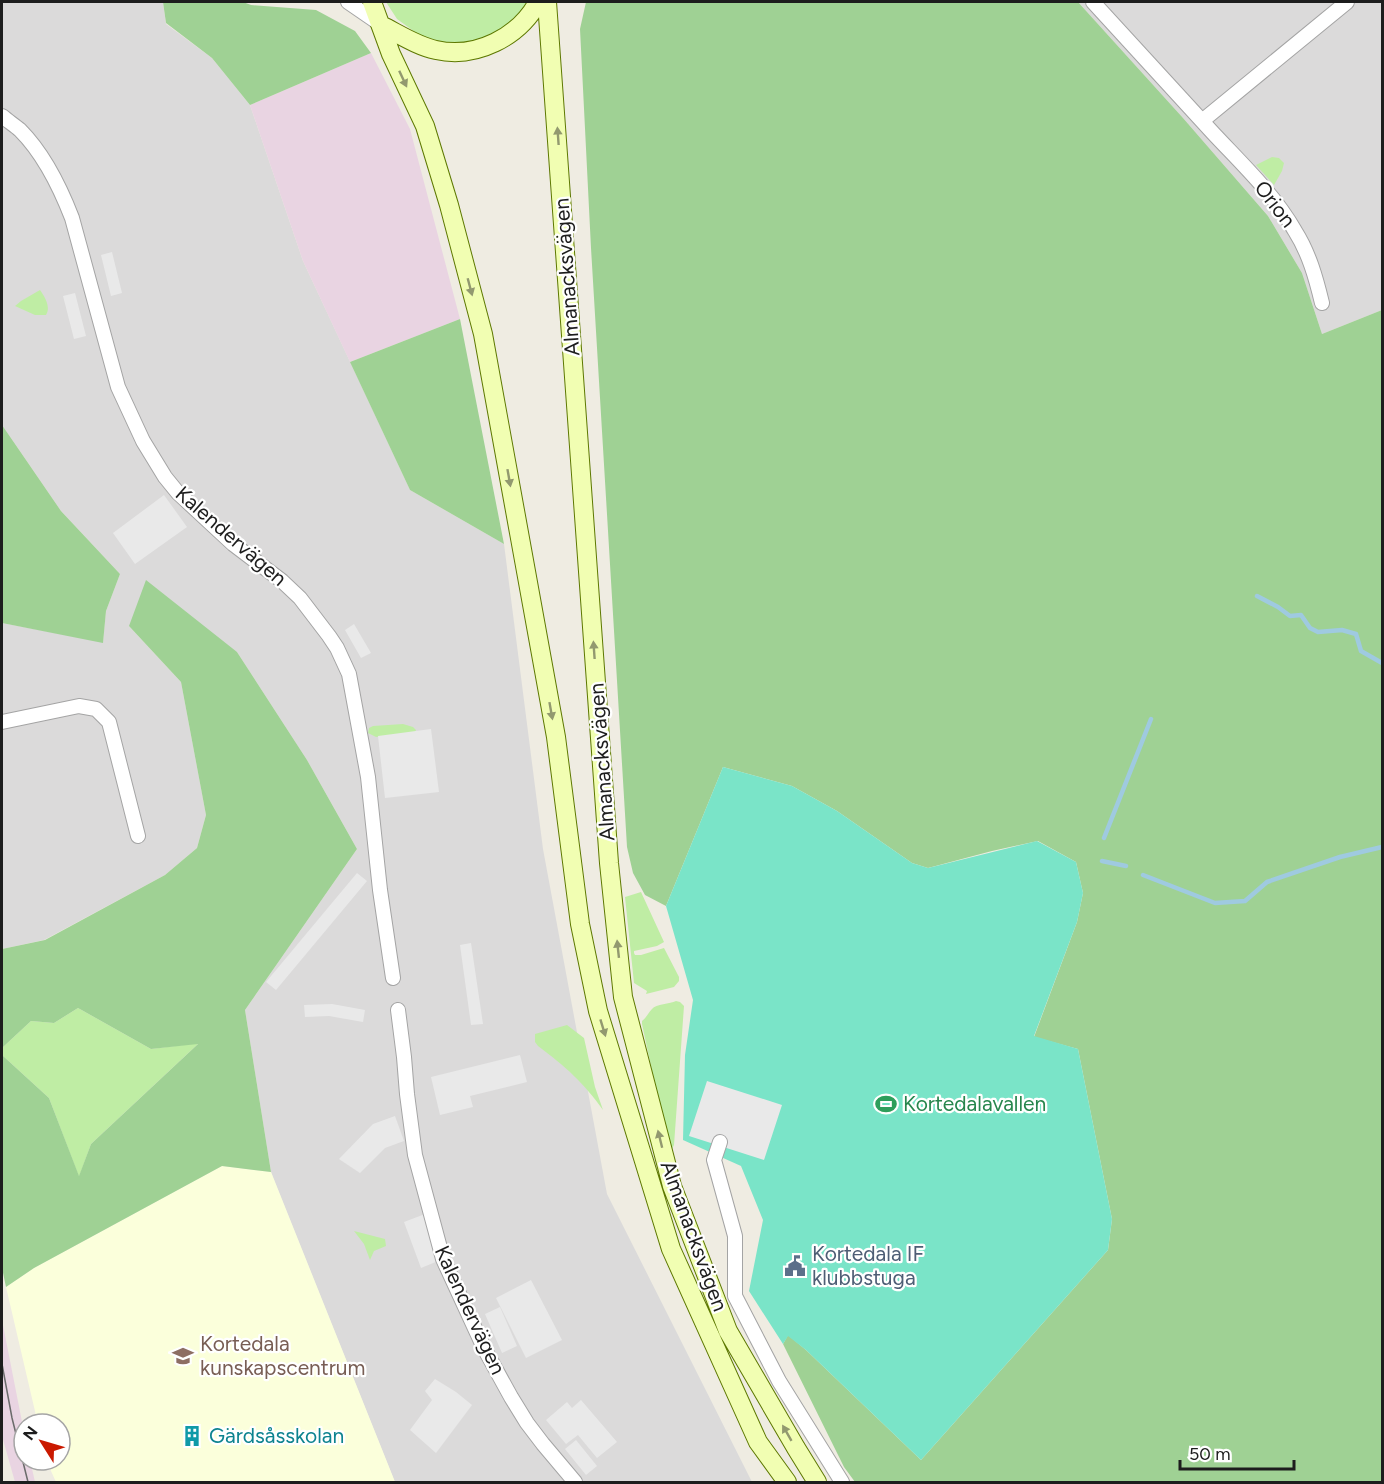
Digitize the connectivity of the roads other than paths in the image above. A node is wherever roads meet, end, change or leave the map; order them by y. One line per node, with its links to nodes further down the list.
1 (348, 2): 7 (street)
2 (372, 2): 7 (main road, Almanacksvägen)
3 (538, 2): 7 (main road)
4 (547, 2): 18 (main road, Almanacksvägen, one-way to 4)
5 (1093, 2): 9 (street, Orion)
6 (1347, 2): 9 (street)
7 (381, 25): 17 (main road, Almanacksvägen, one-way to 17)
8 (2, 116): 13 (street, Kalendervägen)
9 (1202, 121): 10 (street, Orion)
10 (1322, 303)
11 (2, 722): 12 (street)
12 (138, 836)
13 (393, 978)
14 (398, 1010): 16 (street, Kalendervägen)
15 (720, 1142): 19 (street)
16 (575, 1482)
17 (787, 1482)
18 (818, 1482)
19 (842, 1482)

